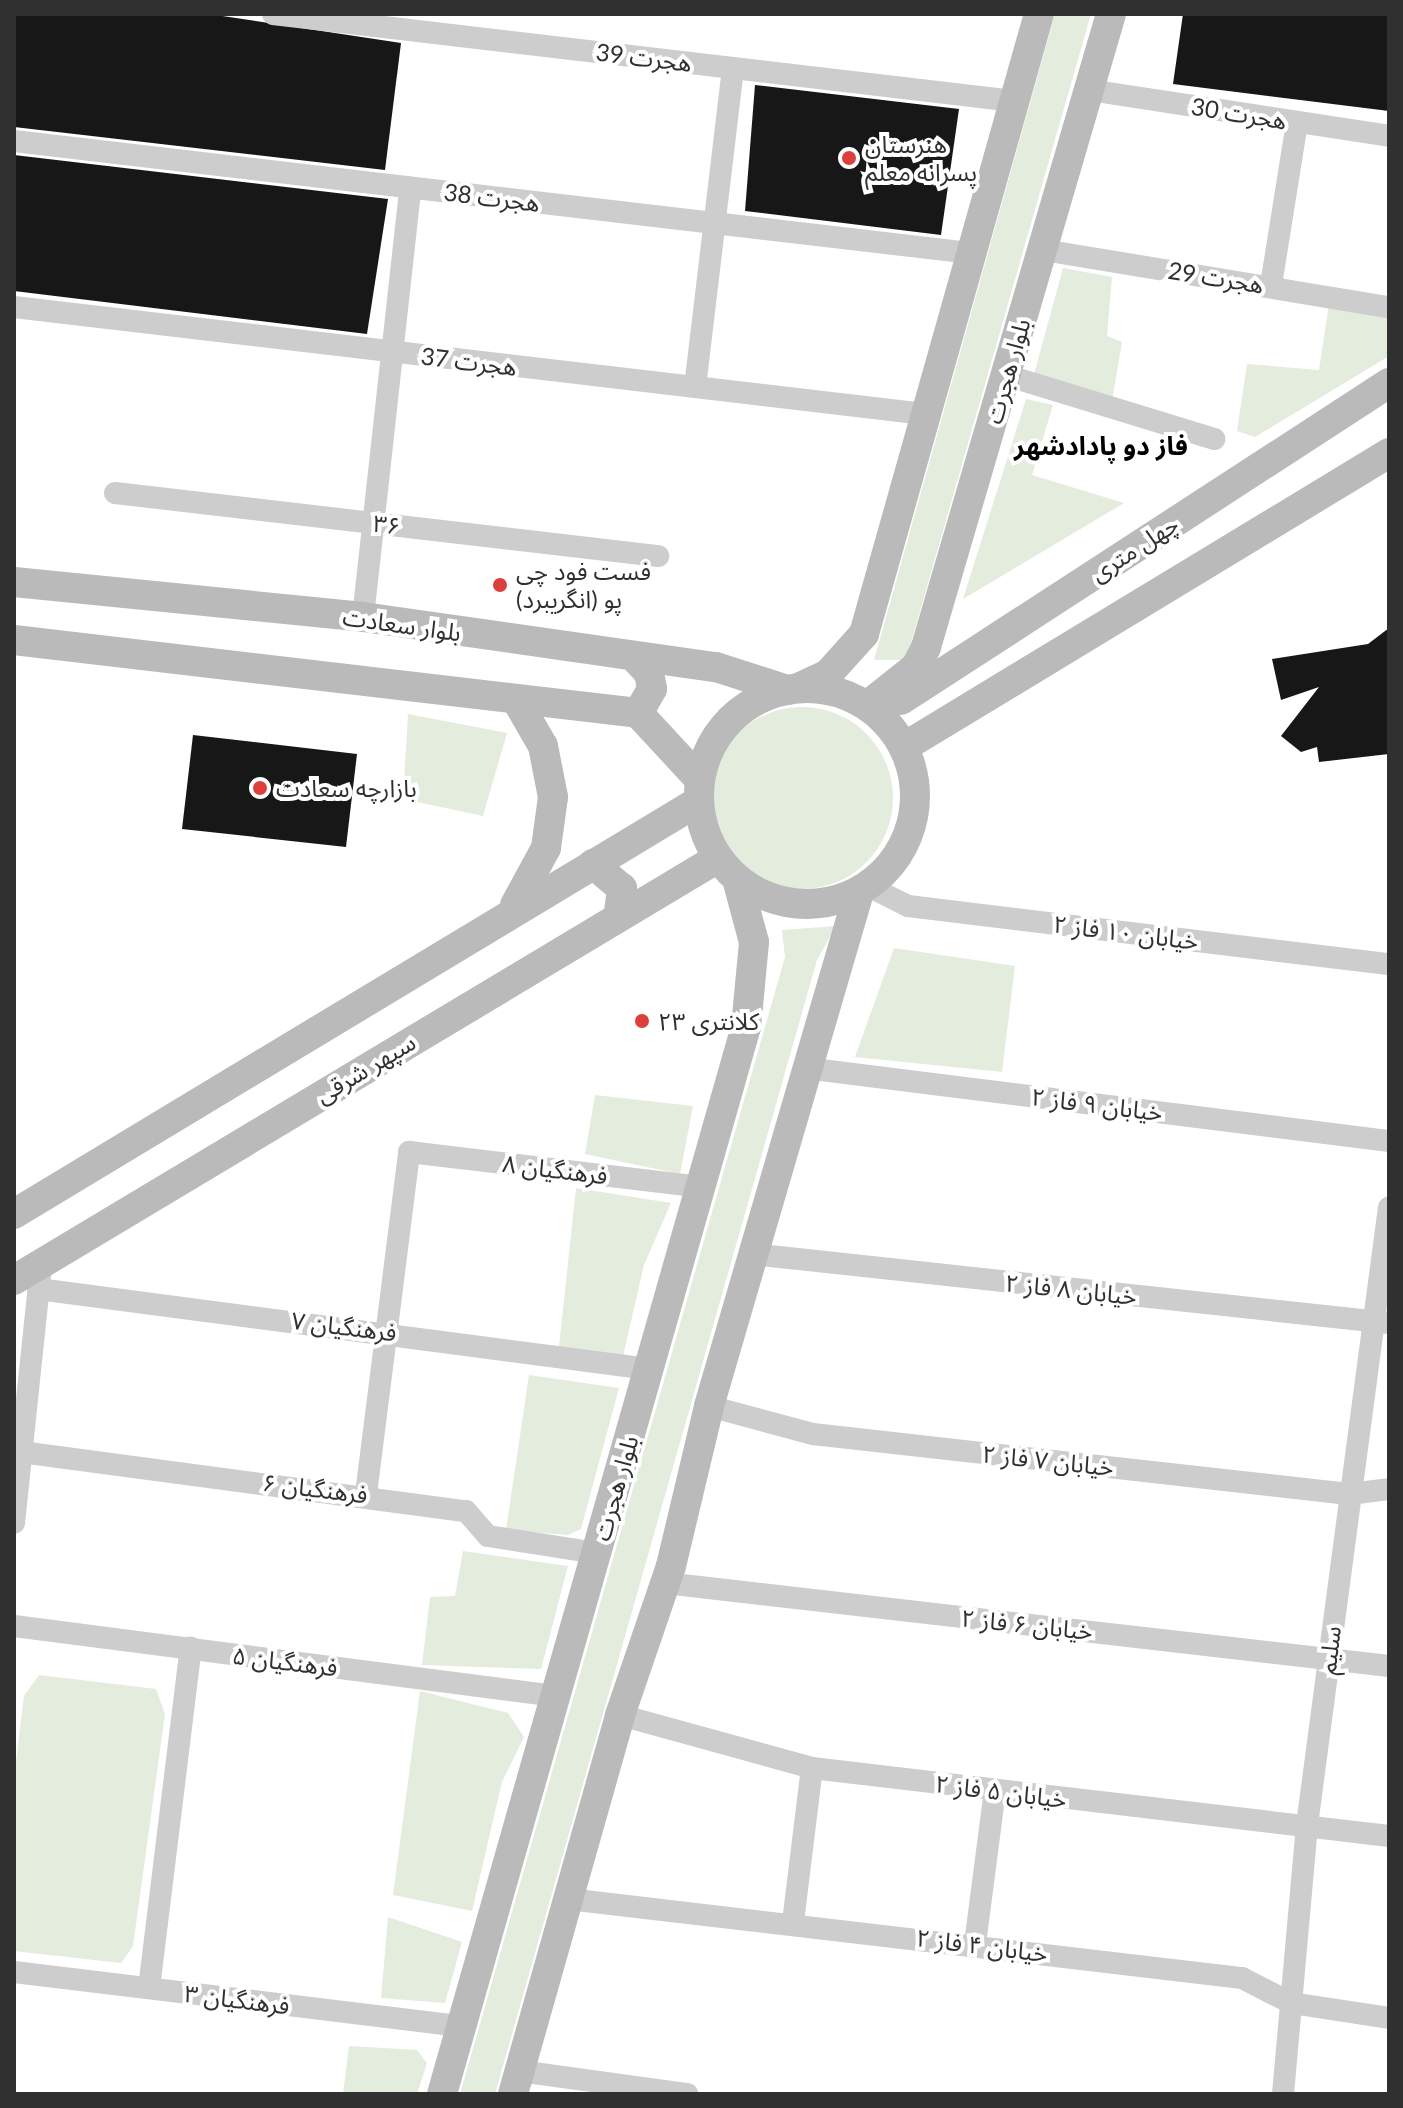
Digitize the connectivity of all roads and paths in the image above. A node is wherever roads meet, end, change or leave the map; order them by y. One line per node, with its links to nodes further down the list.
1 (273, 14): 4 (street, هجرت 39)
2 (1039, 14): 7 (main road)
3 (1111, 14): 6 (main road, بلوار هجرت)
4 (428, 23): 5 (street, هجرت 39)
5 (733, 68): 7 (street, هجرت 39); 12 (street)
6 (1089, 90): 8 (street, هجرت 30); 13 (main road, بلوار هجرت)
7 (1014, 101): 14 (main road)
8 (1297, 122): 9 (street, هجرت 30); 15 (street)
9 (1389, 136)
10 (14, 141): 11 (street, هجرت 38)
11 (410, 188): 12 (street, هجرت 38); 18 (street)
12 (714, 223): 14 (street, هجرت 38); 21 (street)
13 (1043, 250): 15 (street, هجرت 29); 19 (main road, بلوار هجرت)
14 (971, 253): 22 (main road)
15 (1271, 285): 17 (street, هجرت 29)
16 (14, 307): 18 (street, هجرت 37)
17 (1389, 307)
18 (390, 351): 21 (street, هجرت 37); 26 (street)
19 (1005, 375): 23 (street); 34 (main road, بلوار هجرت)
20 (1389, 383): 34 (main road, چهل متری)
21 (695, 387): 22 (street, هجرت 37)
22 (925, 414): 32 (main road)
23 (1214, 439)
24 (1389, 453): 36 (main road, چهل متری)
25 (115, 493): 26 (street, ۳۶)
26 (370, 522): 27 (street, ۳۶); 29 (street)
27 (658, 556)
28 (14, 582): 29 (main road, بلوار سعادت)
29 (363, 617): 31 (main road, بلوار سعادت)
30 (14, 640): 33 (main road)
31 (634, 657): 32 (main road, بلوار سعادت); 35 (main road)
32 (792, 689): 34 (main road); 37 (main road)
33 (517, 701): 35 (main road); 42 (main road)
34 (874, 710): 36 (main road)
35 (638, 713): 37 (main road)
36 (904, 747): 40 (main road)
37 (700, 790): 38 (main road); 39 (main road)
38 (593, 864): 41 (main road); 42 (main road)
39 (728, 868): 40 (main road); 41 (main road, سپهر شرقی); 46 (main road, بلوار هجرت)
40 (864, 889): 43 (street, خیابان ۱۰ فاز ۲); 44 (main road)
41 (619, 914): 50 (main road, سپهر شرقی)
42 (507, 915): 48 (main road)
43 (1389, 964)
44 (805, 1068): 45 (street, خیابان ۹ فاز ۲); 49 (main road)
45 (1389, 1141)
46 (701, 1187): 52 (street, فرهنگیان ۸); 53 (main road, بلوار هجرت)
47 (1389, 1207): 51 (street, سلیم)
48 (14, 1214)
49 (752, 1254): 51 (street, خیابان ۸ فاز ۲); 54 (main road)
50 (31, 1278): 52 (street, فرهنگیان ۷); 55 (street)
51 (1381, 1322): 58 (street, سلیم)
52 (387, 1331): 53 (street, فرهنگیان ۷); 57 (street)
53 (649, 1369): 60 (main road, بلوار هجرت)
54 (709, 1406): 58 (street, خیابان ۷ فاز ۲); 61 (main road)
55 (21, 1452): 57 (street, فرهنگیان ۶); 59 (street)
56 (1389, 1489): 58 (street, خیابان ۷ فاز ۲)
57 (366, 1494): 60 (street, فرهنگیان ۶)
58 (1349, 1494): 64 (street, سلیم)
59 (14, 1523)
60 (596, 1553): 66 (main road, بلوار هجرت)
61 (665, 1583): 64 (street, خیابان ۶ فاز ۲); 67 (main road)
62 (14, 1626): 63 (street, فرهنگیان ۵)
63 (191, 1648): 66 (street, فرهنگیان ۵); 76 (street)
64 (1328, 1658): 65 (street, خیابان ۶ فاز ۲); 70 (street, سلیم)
65 (1389, 1666)
66 (556, 1696): 79 (main road, بلوار هجرت)
67 (620, 1715): 68 (street, خیابان ۵ فاز ۲); 72 (main road)
68 (812, 1768): 69 (street, خیابان ۵ فاز ۲); 73 (street)
69 (995, 1790): 70 (street, خیابان ۵ فاز ۲); 74 (street)
70 (1307, 1825): 71 (street, خیابان ۵ فاز ۲); 77 (street, سلیم)
71 (1389, 1836)
72 (568, 1899): 73 (street, خیابان ۴ فاز ۲); 80 (main road)
73 (793, 1922): 74 (street, خیابان ۴ فاز ۲)
74 (975, 1944): 77 (street, خیابان ۴ فاز ۲)
75 (14, 1972): 76 (street, فرهنگیان ۳)
76 (149, 1988): 79 (street, فرهنگیان ۳)
77 (1291, 2003): 78 (street, خیابان ۴ فاز ۲); 83 (street, سلیم)
78 (1389, 2018)
79 (461, 2026): 81 (main road, بلوار هجرت)
80 (516, 2082): 82 (street)
81 (442, 2094)
82 (687, 2094)
83 (1283, 2094)

